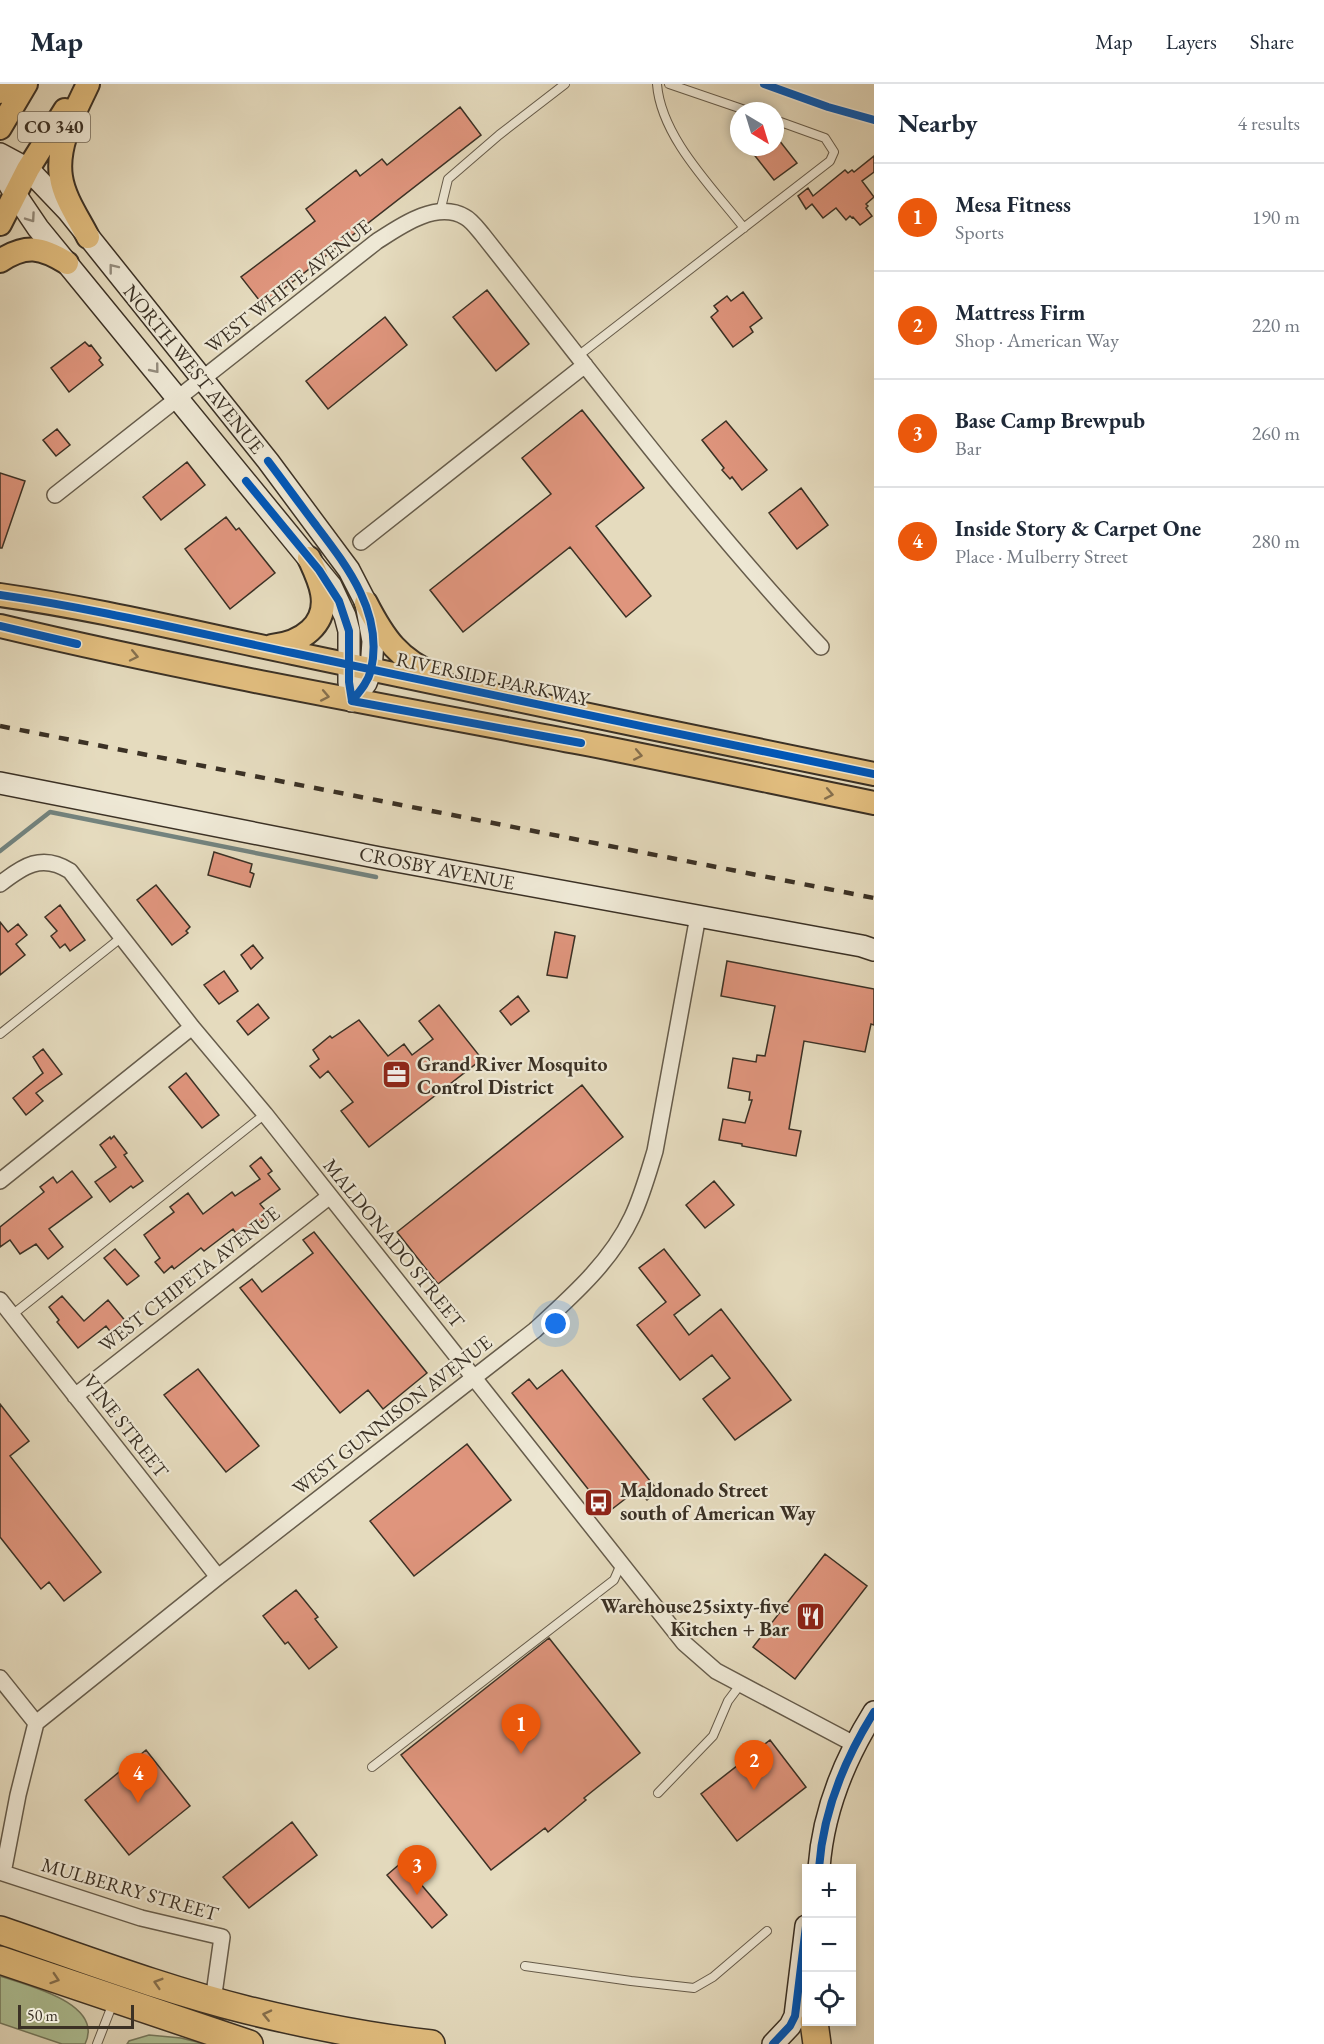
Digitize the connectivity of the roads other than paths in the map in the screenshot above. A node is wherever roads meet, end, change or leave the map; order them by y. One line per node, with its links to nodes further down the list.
1 (10, 84): 8 (main road)
2 (26, 84): 11 (main road, CO 340)
3 (81, 84): 14 (main road, CO 340)
4 (88, 84): 19 (main road)
5 (565, 84): 16 (lane)
6 (657, 84): 18 (lane)
7 (669, 84): 9 (lane)
8 (0, 92)
9 (730, 105)
10 (784, 123): 18 (lane)
11 (0, 128)
12 (0, 154): 14 (street, NORTH WEST AVENUE)
13 (0, 169): 15 (street, NORTH WEST AVENUE)
14 (28, 169): 15 (main road, CO 340); 19 (street, NORTH WEST AVENUE)
15 (15, 194): 17 (main road, CO 340); 21 (street, NORTH WEST AVENUE, one-way to 21)
16 (440, 212): 22 (street); 23 (street, WEST WHITE AVENUE)
17 (0, 224)
18 (744, 228): 22 (lane)
19 (88, 237): 23 (street, NORTH WEST AVENUE, one-way to 19)
20 (0, 261): 21 (main road)
21 (67, 263): 24 (street, NORTH WEST AVENUE, one-way to 24)
22 (582, 361): 26 (street); 31 (street)
23 (202, 381): 24 (street, WEST WHITE AVENUE); 29 (street, NORTH WEST AVENUE)
24 (178, 399): 25 (street, WEST WHITE AVENUE); 27 (street, NORTH WEST AVENUE)
25 (55, 495)
26 (361, 542)
27 (309, 558): 32 (main road); 33 (street, NORTH WEST AVENUE)
28 (0, 595): 32 (main road, RIVERSIDE PARKWAY)
29 (366, 603): 34 (street, NORTH WEST AVENUE); 35 (main road)
30 (0, 626): 36 (main road, one-way to 36)
31 (821, 646)
32 (263, 647): 33 (main road, RIVERSIDE PARKWAY)
33 (348, 665): 34 (main road, RIVERSIDE PARKWAY); 36 (street, NORTH WEST AVENUE)
34 (371, 670): 35 (main road, RIVERSIDE PARKWAY); 36 (street, NORTH WEST AVENUE)
35 (471, 690): 37 (main road, RIVERSIDE PARKWAY)
36 (352, 701): 39 (main road, one-way to 39)
37 (874, 774)
38 (0, 783): 41 (street, CROSBY AVENUE)
39 (874, 803)
40 (0, 884): 42 (street, MALDONADO STREET)
41 (698, 916): 43 (street, CROSBY AVENUE); 51 (street, WEST GUNNISON AVENUE)
42 (122, 937): 44 (street, MALDONADO STREET); 45 (lane)
43 (874, 950)
44 (192, 1027): 46 (street, MALDONADO STREET); 47 (street)
45 (0, 1034)
46 (265, 1114): 48 (street, MALDONADO STREET); 50 (lane)
47 (0, 1181)
48 (330, 1196): 51 (street, MALDONADO STREET); 52 (street, WEST CHIPETA AVENUE)
49 (0, 1300): 50 (street, VINE STREET)
50 (12, 1315): 52 (street, VINE STREET)
51 (475, 1377): 53 (street, MALDONADO STREET); 54 (street, WEST GUNNISON AVENUE)
52 (75, 1396): 54 (street, VINE STREET)
53 (621, 1563): 56 (street, MALDONADO STREET); 60 (lane)
54 (218, 1577): 58 (street, WEST GUNNISON AVENUE)
55 (0, 1678): 58 (street)
56 (740, 1685): 59 (street, MALDONADO STREET); 61 (lane)
57 (874, 1712): 59 (street)
58 (36, 1723): 63 (street)
59 (854, 1744): 62 (street)
60 (372, 1767)
61 (658, 1793)
62 (820, 1864)
63 (1, 1872): 70 (street, MULBERRY STREET)
64 (0, 1930): 70 (highway, one-way to 64)
65 (767, 1931): 68 (lane)
66 (0, 1960): 69 (highway, one-way to 69)
67 (802, 1964): 74 (street)
68 (525, 1966)
69 (115, 1999): 71 (lane); 72 (highway)
70 (213, 2001): 73 (highway, one-way to 70)
71 (97, 2044)
72 (249, 2044)
73 (431, 2044)
74 (773, 2044)

